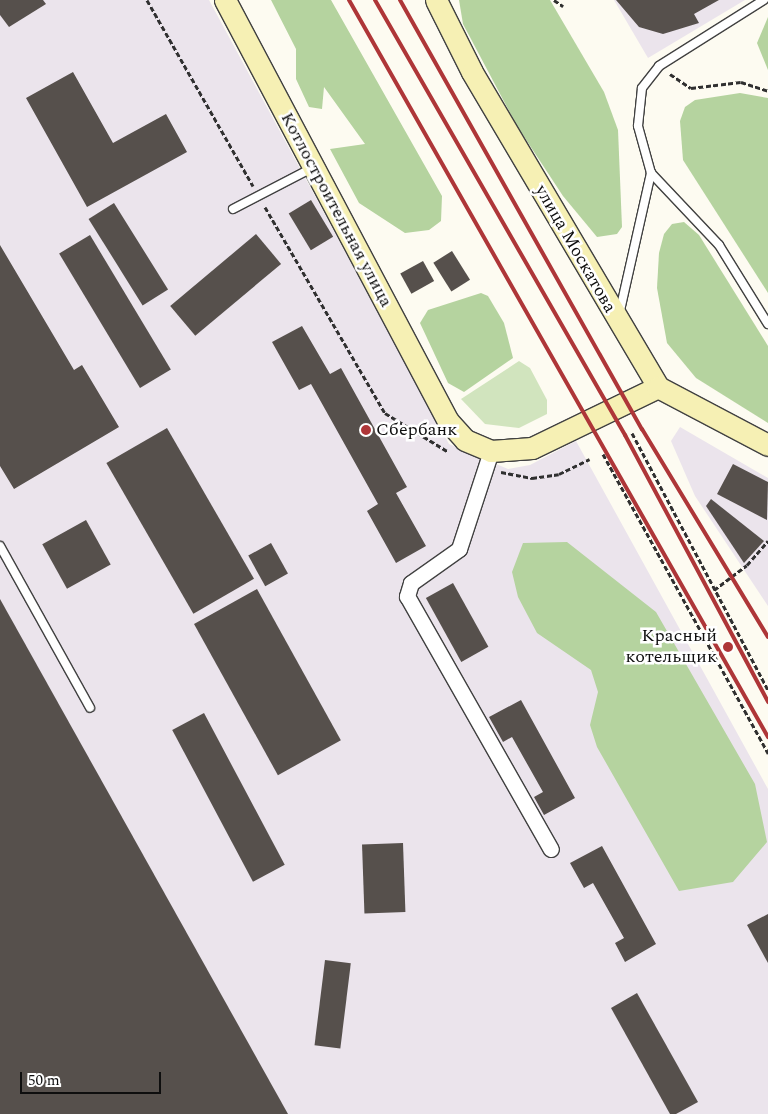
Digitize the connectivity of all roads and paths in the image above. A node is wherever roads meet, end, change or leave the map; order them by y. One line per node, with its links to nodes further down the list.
1 (224, 0): 8 (main road, Котлостроительная улица)
2 (436, 0): 11 (main road, улица Москатова)
3 (554, 0): 5 (path)
4 (764, 0): 6 (lane)
5 (563, 6)
6 (659, 66): 7 (path); 9 (lane)
7 (768, 91)
8 (314, 167): 10 (lane); 16 (main road, Котлостроительная улица)
9 (651, 173): 11 (lane); 12 (lane)
10 (233, 209)
11 (617, 322): 13 (main road, улица Москатова)
12 (768, 324)
13 (658, 387): 15 (main road, улица Москатова); 16 (main road)
14 (632, 433): 22 (path)
15 (768, 445)
16 (491, 451): 26 (street)
17 (603, 454): 25 (path)
18 (590, 460): 19 (path)
19 (559, 474)
20 (768, 541): 22 (path)
21 (0, 546): 24 (lane)
22 (714, 590): 23 (path)
23 (768, 690)
24 (90, 708)
25 (768, 753)
26 (551, 849)

